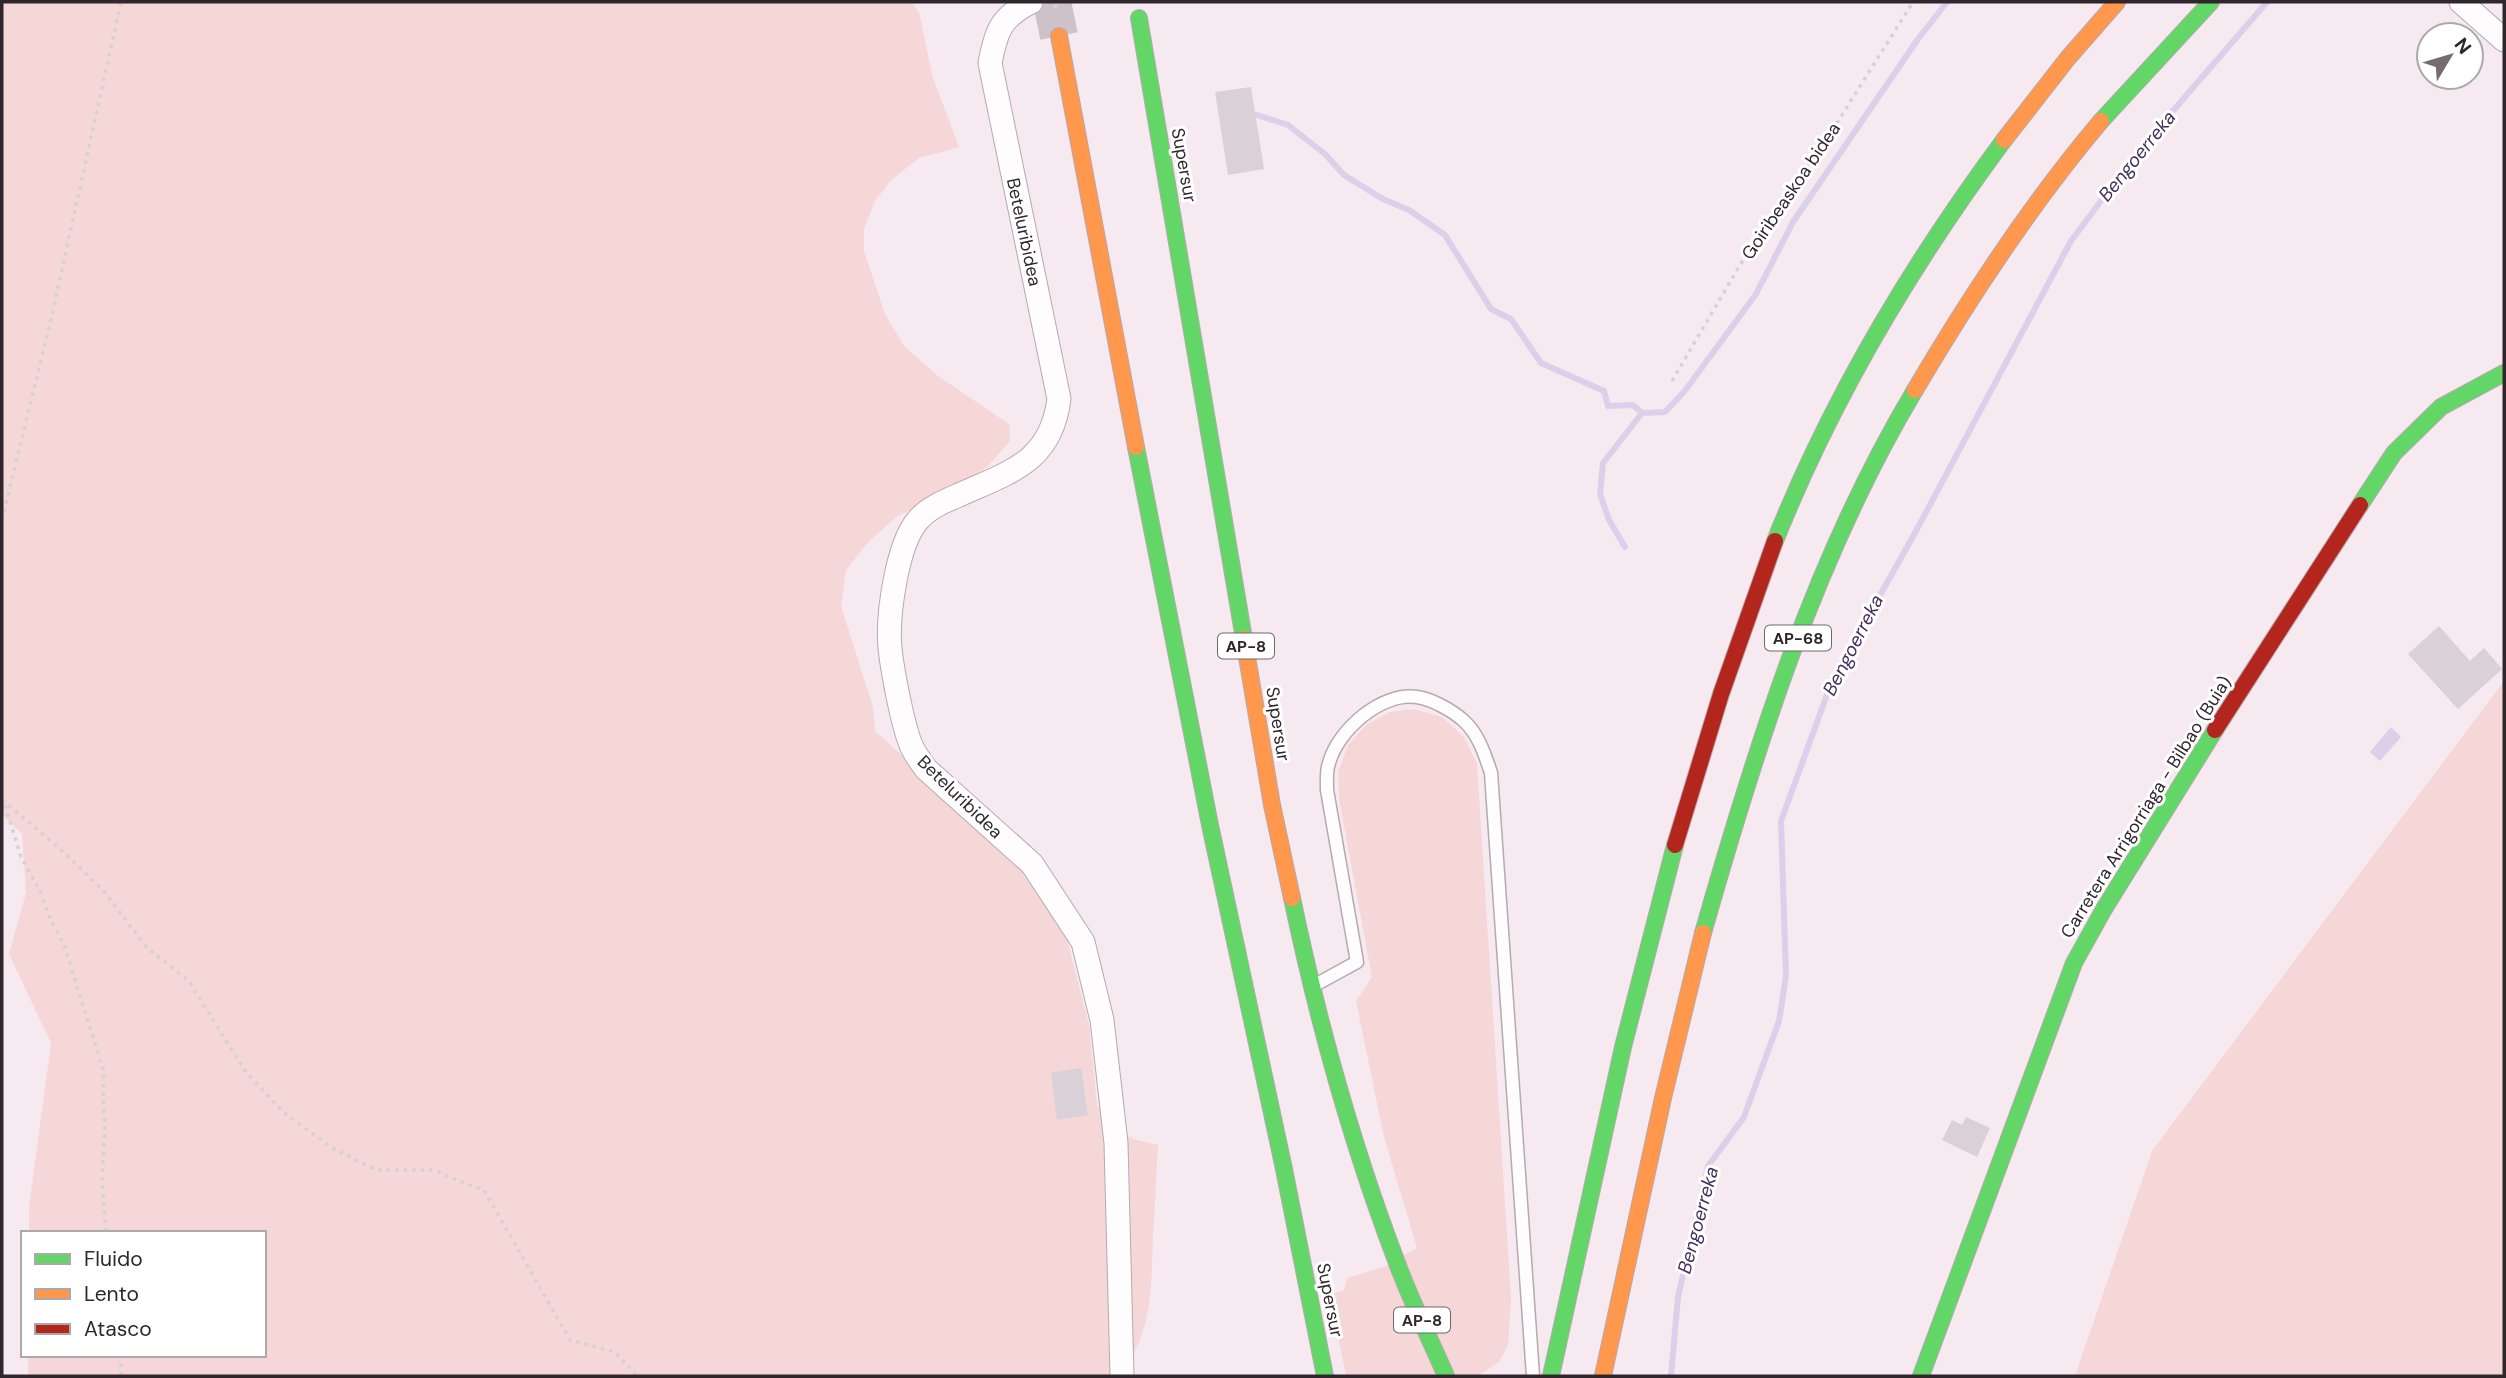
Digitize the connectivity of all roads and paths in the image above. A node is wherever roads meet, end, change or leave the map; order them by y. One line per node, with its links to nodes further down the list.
1 (121, 2): 13 (path)
2 (1063, 2): 7 (path)
3 (1913, 2): 12 (path, Goiribeaskoa bidea)
4 (2117, 2): 24 (main road, AP-68)
5 (2211, 2): 25 (main road, AP-68)
6 (2461, 2): 10 (street)
7 (1041, 5): 20 (street, Beteluribidea)
8 (1139, 18): 15 (main road, Supersur / AP-8)
9 (1059, 36): 21 (main road, Supersur)
10 (2504, 40)
11 (2504, 373): 26 (main road, Carretera Arrigorriaga - Bilbao (Buia))
12 (1671, 381)
13 (2, 520)
14 (3, 801): 16 (path); 19 (path)
15 (1311, 987): 22 (main road, Supersur / AP-8); 23 (lane)
16 (106, 1231)
17 (120, 1357): 18 (path)
18 (121, 1376)
19 (637, 1376)
20 (1122, 1376)
21 (1325, 1376)
22 (1446, 1376)
23 (1533, 1376)
24 (1551, 1376)
25 (1603, 1376)
26 (1921, 1376)

